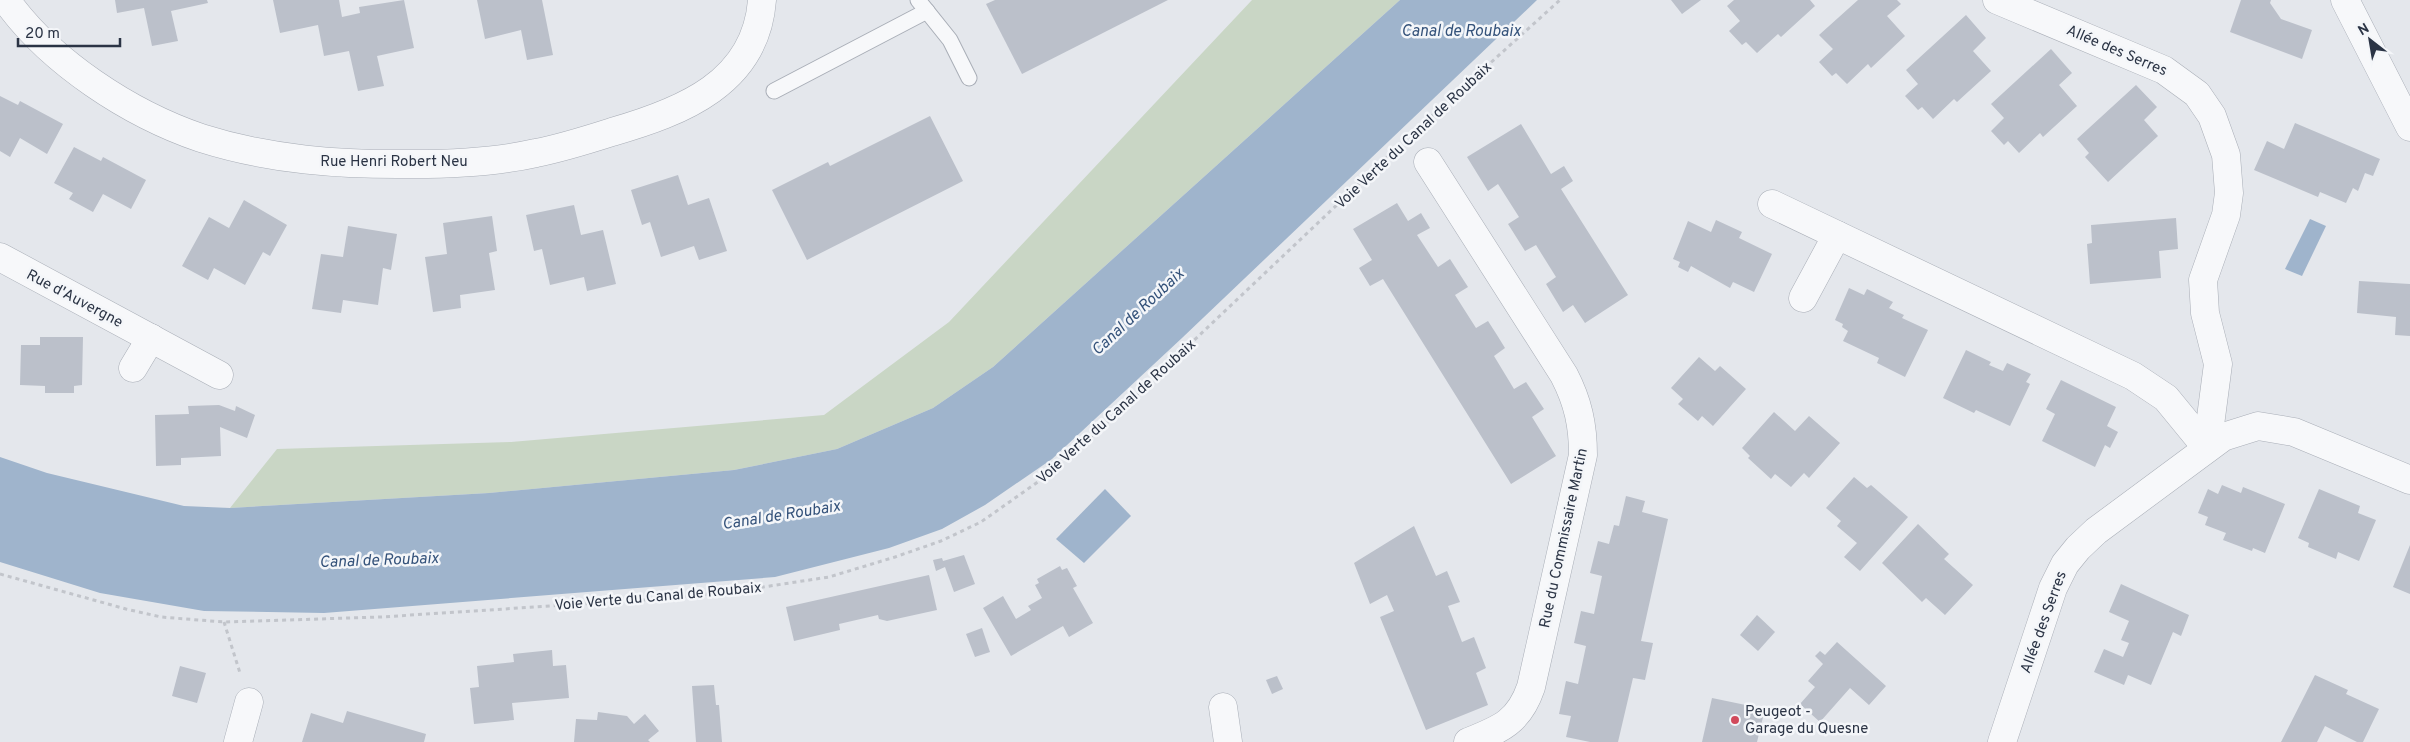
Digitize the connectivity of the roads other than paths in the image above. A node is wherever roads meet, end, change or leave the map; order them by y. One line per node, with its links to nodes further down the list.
1 (6, 0): 2 (street, Rue Henri Robert Neu)
2 (762, 0)
3 (1997, 0): 17 (street, Allée des Serres)
4 (2345, 0): 8 (street)
5 (923, 6): 6 (lane); 7 (lane)
6 (969, 78)
7 (774, 91)
8 (2410, 127)
9 (1428, 162): 23 (street, Rue du Commissaire Martin)
10 (1772, 204): 11 (street)
11 (1837, 235): 13 (street); 17 (street)
12 (0, 257): 14 (street, Rue d'Auvergne)
13 (1803, 298)
14 (151, 338): 15 (street); 16 (street, Rue d'Auvergne)
15 (133, 368)
16 (218, 376)
17 (2207, 448): 18 (street, Allée des Serres); 24 (street, Allée des Serres)
18 (2410, 480)
19 (249, 702): 21 (street)
20 (1222, 706): 22 (street)
21 (238, 742)
22 (1228, 742)
23 (1468, 742)
24 (2002, 742)

